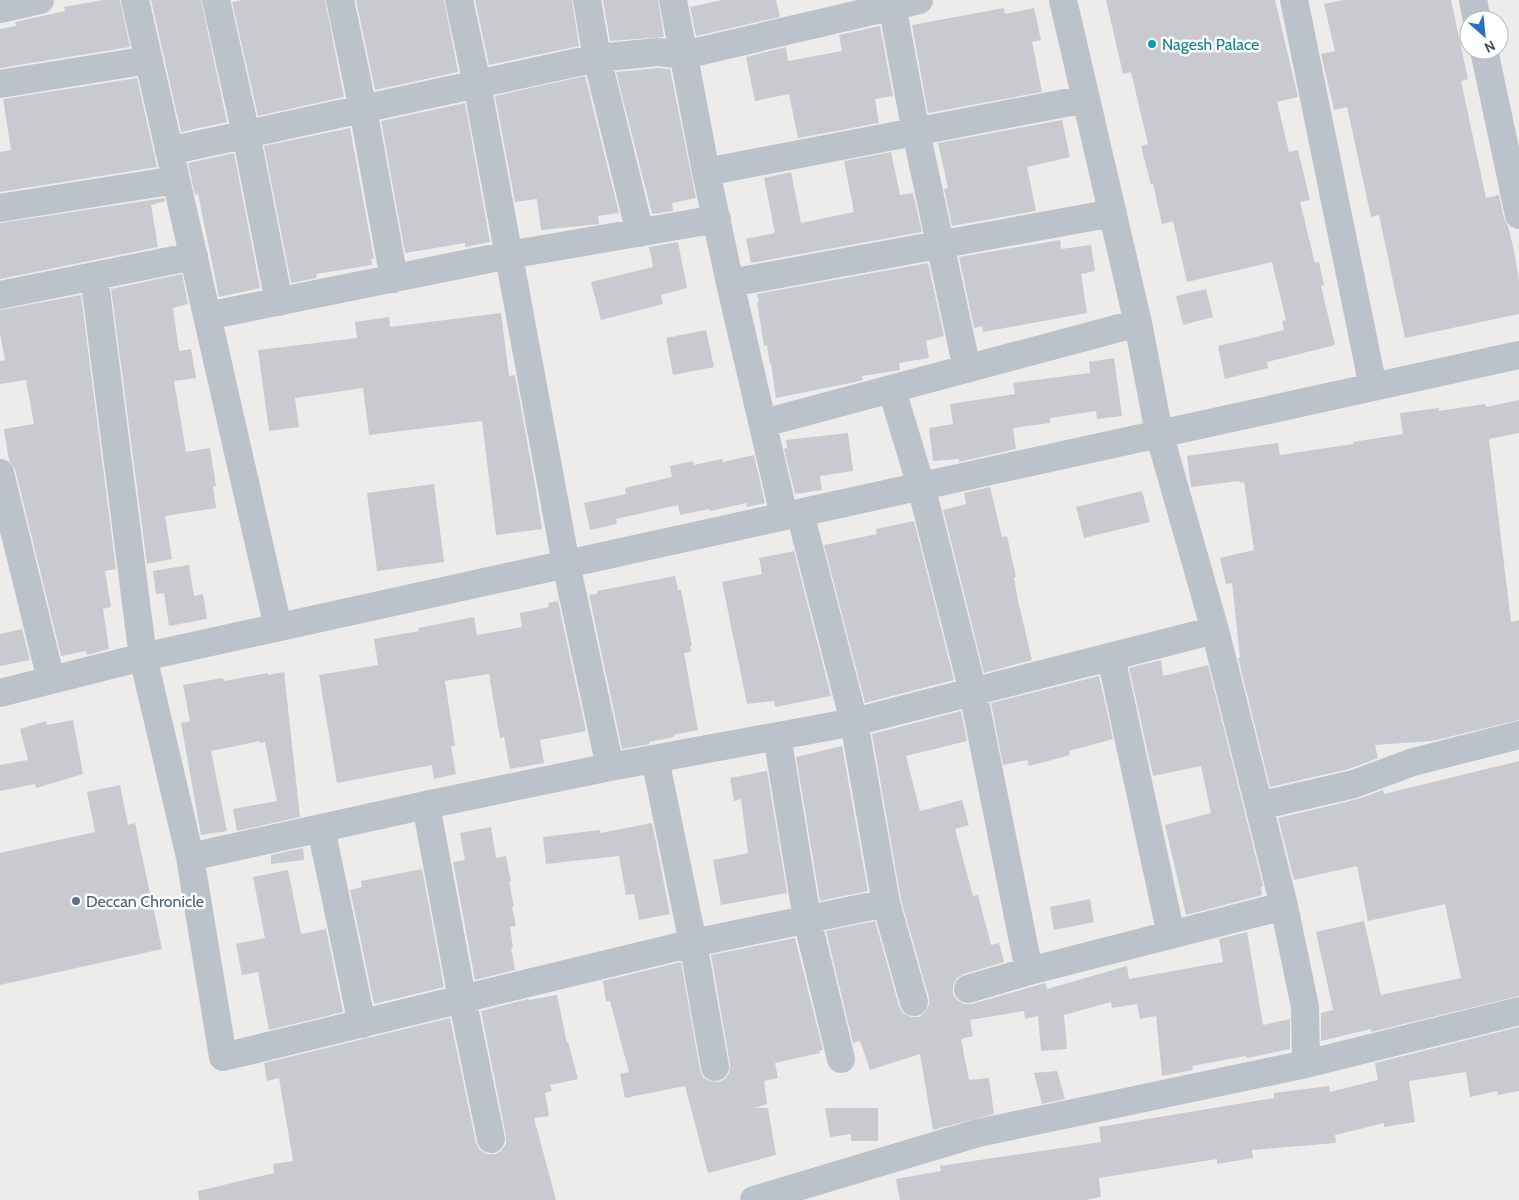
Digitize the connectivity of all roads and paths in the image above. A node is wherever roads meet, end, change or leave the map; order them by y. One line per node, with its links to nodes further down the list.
1 (40, 0): 12 (street)
2 (135, 0): 15 (street)
3 (216, 0): 22 (street)
4 (340, 0): 20 (street)
5 (459, 0): 18 (street)
6 (587, 0): 14 (street)
7 (673, 0): 13 (street)
8 (919, 0): 11 (street)
9 (1064, 0): 19 (street)
10 (1294, 0): 43 (street)
11 (892, 3): 13 (street); 21 (street)
12 (0, 9)
13 (684, 55): 14 (street); 24 (street)
14 (598, 58): 18 (street); 30 (street)
15 (149, 60): 17 (street); 23 (street)
16 (1486, 60): 28 (street)
17 (0, 84)
18 (477, 84): 20 (street); 32 (street)
19 (1086, 99): 21 (street); 27 (street)
20 (364, 109): 22 (street); 35 (street)
21 (916, 132): 24 (street); 31 (street)
22 (246, 134): 23 (street); 38 (street)
23 (170, 151): 25 (street)
24 (706, 172): 29 (street)
25 (176, 180): 26 (street); 33 (street)
26 (0, 208)
27 (1113, 213): 31 (street); 40 (street)
28 (1519, 215)
29 (717, 219): 30 (street); 36 (street)
30 (640, 233): 32 (street)
31 (940, 244): 36 (street); 42 (street)
32 (509, 255): 35 (street); 50 (street)
33 (194, 256): 34 (street); 39 (street)
34 (94, 276): 37 (street); 53 (street)
35 (394, 279): 38 (street)
36 (730, 283): 45 (street)
37 (0, 295)
38 (279, 302): 39 (street)
39 (207, 316): 51 (street)
40 (1138, 323): 42 (street); 46 (street)
41 (1519, 354): 43 (street)
42 (967, 369): 44 (street)
43 (1373, 386): 46 (street)
44 (892, 390): 45 (street); 48 (street)
45 (764, 423): 49 (street)
46 (1159, 434): 48 (street); 52 (street)
47 (0, 473): 55 (street)
48 (921, 486): 49 (street); 56 (street)
49 (792, 514): 50 (street); 58 (street)
50 (566, 564): 51 (street); 62 (street)
51 (278, 628): 53 (street)
52 (1215, 630): 54 (street); 64 (street)
53 (143, 657): 55 (street); 66 (street)
54 (1111, 657): 56 (street); 70 (street)
55 (51, 680): 57 (street)
56 (974, 692): 58 (street); 72 (street)
57 (0, 693)
58 (854, 722): 60 (street); 67 (street)
59 (1519, 735): 64 (street)
60 (777, 736): 61 (street); 69 (street)
61 (655, 759): 62 (street); 71 (street)
62 (610, 767): 63 (street)
63 (426, 805): 65 (street); 74 (street)
64 (1260, 806): 68 (street)
65 (321, 828): 66 (street); 77 (street)
66 (190, 857): 77 (street)
67 (886, 903): 69 (street); 75 (street)
68 (1284, 906): 70 (street); 79 (street)
69 (807, 919): 71 (street); 78 (street)
70 (1171, 935): 72 (street)
71 (693, 943): 74 (street); 80 (street)
72 (1029, 971): 73 (street)
73 (968, 989)
74 (462, 998): 77 (street); 81 (street)
75 (914, 1002)
76 (1519, 1011): 79 (street)
77 (362, 1024)
78 (841, 1059)
79 (1306, 1064): 82 (street)
80 (715, 1068)
81 (491, 1139)
82 (754, 1200)

